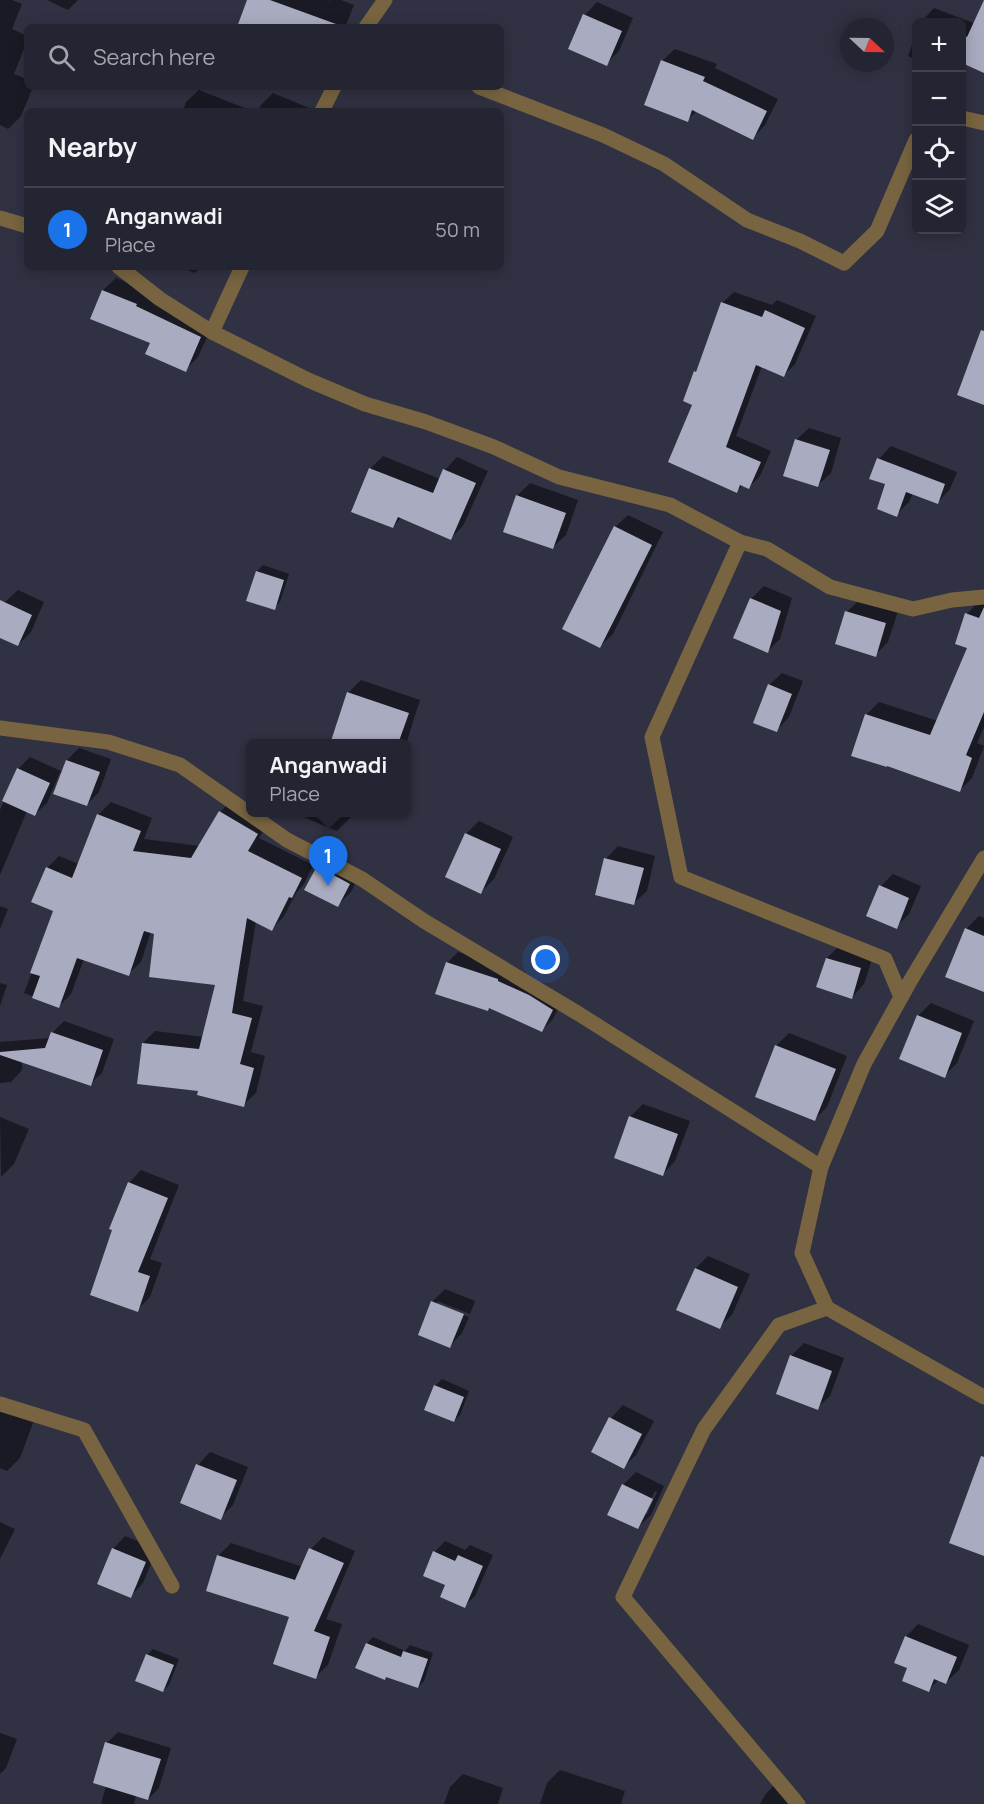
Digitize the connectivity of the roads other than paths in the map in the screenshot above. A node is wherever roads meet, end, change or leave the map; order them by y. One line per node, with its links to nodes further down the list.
1 (385, 0): 2 (street)
2 (368, 24)
3 (332, 90): 5 (street)
4 (488, 90): 8 (street)
5 (324, 108)
6 (966, 119): 7 (street)
7 (984, 123)
8 (912, 150)
9 (0, 218): 10 (street)
10 (24, 225)
11 (122, 270): 13 (street)
12 (241, 270): 13 (street)
13 (212, 332): 14 (street)
14 (740, 542): 15 (street); 20 (street)
15 (984, 597)
16 (0, 729): 17 (street)
17 (246, 811)
18 (255, 817): 21 (street)
19 (984, 858): 20 (street)
20 (901, 997): 21 (street)
21 (821, 1167): 22 (street)
22 (827, 1308): 23 (street); 26 (street)
23 (984, 1397)
24 (0, 1404): 25 (street)
25 (172, 1586)
26 (798, 1804)

